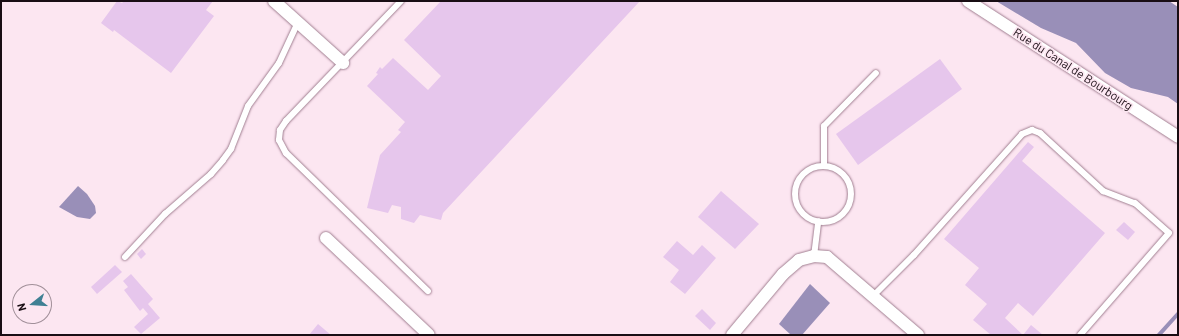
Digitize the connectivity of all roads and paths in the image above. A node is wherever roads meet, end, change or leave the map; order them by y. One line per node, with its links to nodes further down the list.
1 (274, 1): 4 (street)
2 (401, 1): 5 (lane)
3 (968, 1): 7 (street, Rue du Canal de Bourbourg)
4 (298, 22): 5 (street); 12 (lane)
5 (344, 63): 13 (lane)
6 (876, 73): 8 (lane)
7 (1178, 137)
8 (824, 166): 9 (lane); 9 (lane)
9 (818, 222): 11 (lane)
10 (326, 238): 15 (street)
11 (814, 256): 14 (street); 16 (street)
12 (125, 257)
13 (428, 291)
14 (873, 296): 17 (street); 18 (lane)
15 (429, 335)
16 (732, 335)
17 (918, 335)
18 (1080, 335)

